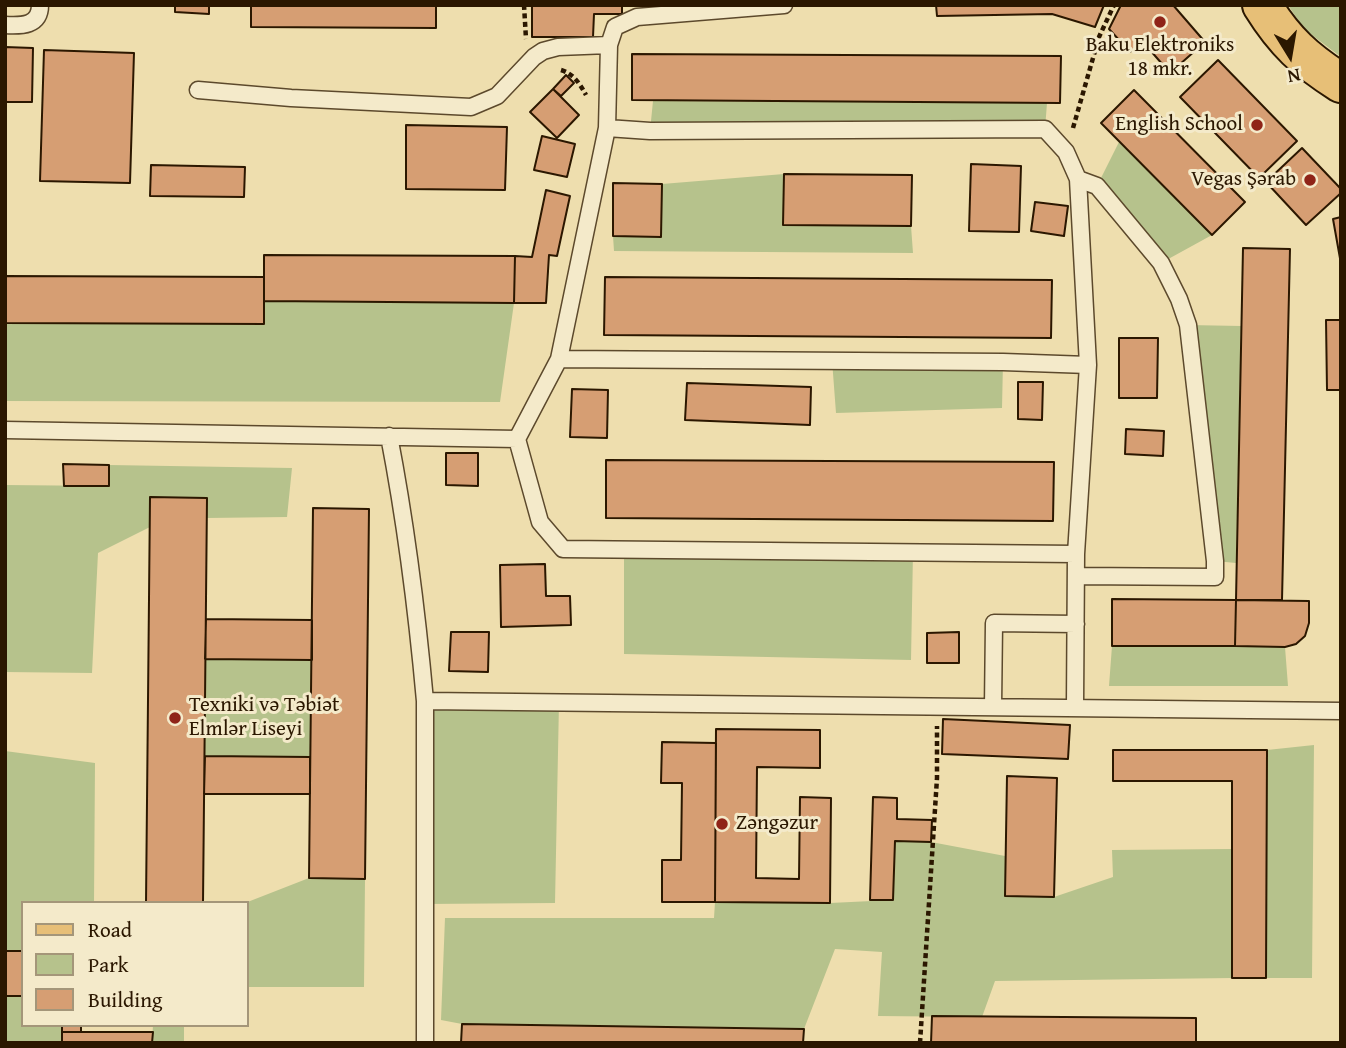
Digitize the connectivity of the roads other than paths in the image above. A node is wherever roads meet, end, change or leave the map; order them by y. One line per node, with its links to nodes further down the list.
1 (40, 5): 5 (lane)
2 (785, 5): 6 (lane)
3 (1241, 5): 7 (main road)
4 (1262, 5): 7 (main road)
5 (5, 25)
6 (609, 45): 9 (lane); 10 (lane)
7 (1309, 62): 8 (main road)
8 (1341, 83)
9 (198, 90)
10 (607, 128): 11 (lane); 12 (lane)
11 (1078, 178): 13 (lane); 18 (lane)
12 (559, 359): 13 (lane); 16 (lane)
13 (1088, 365): 17 (lane)
14 (5, 430): 15 (lane)
15 (389, 436): 16 (lane); 20 (lane)
16 (517, 439): 17 (lane)
17 (1076, 554): 18 (lane)
18 (1076, 576): 19 (lane)
19 (1076, 624): 21 (lane); 22 (lane)
20 (425, 701): 22 (lane); 24 (lane)
21 (1075, 706): 22 (lane); 23 (lane)
22 (993, 707)
23 (1341, 711)
24 (425, 1043)

